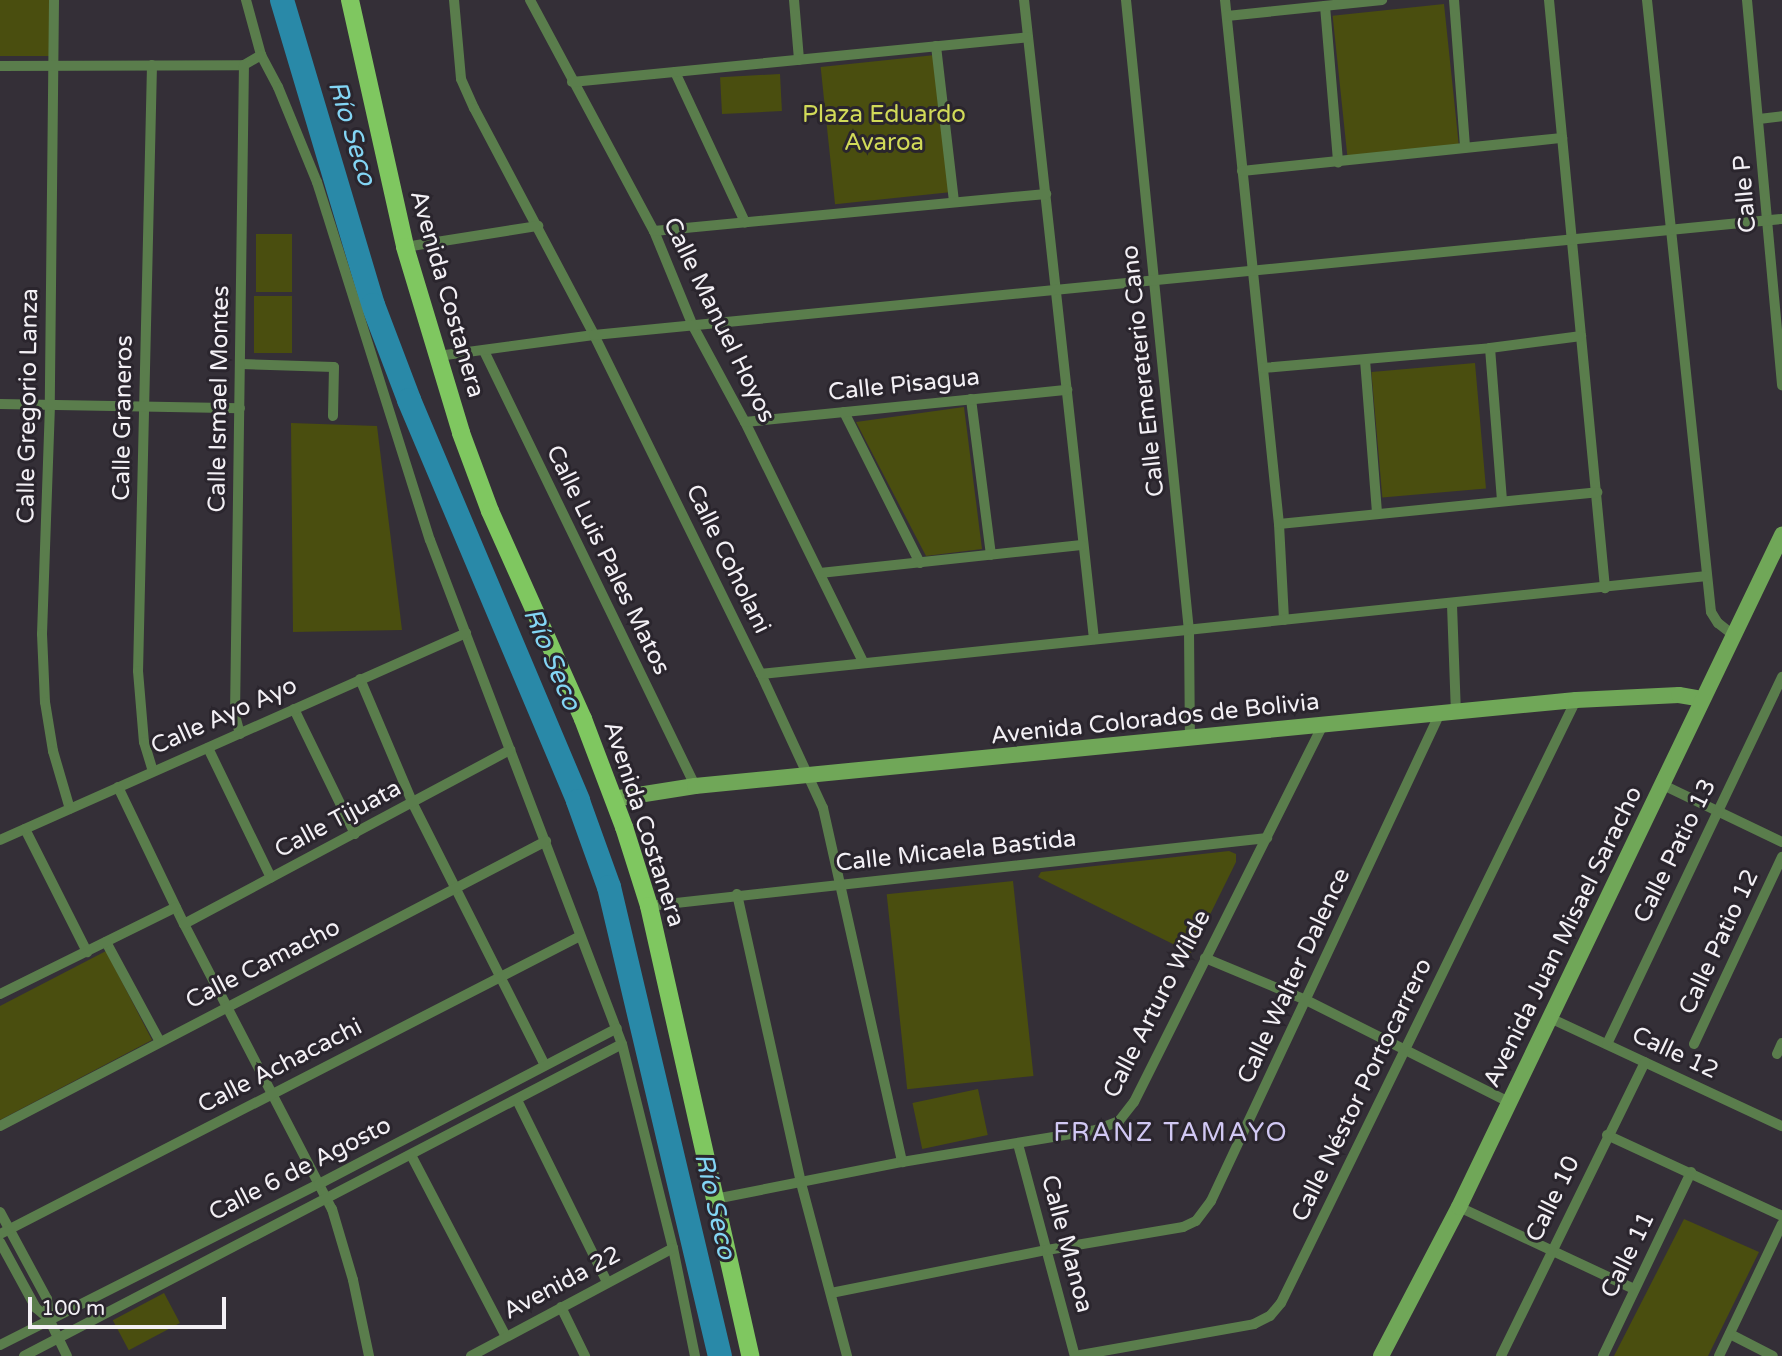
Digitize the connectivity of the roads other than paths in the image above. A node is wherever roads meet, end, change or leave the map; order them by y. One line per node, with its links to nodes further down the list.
1 (54, 0): 24 (street, Calle Gregorio Lanza)
2 (246, 0): 19 (street)
3 (350, 0): 42 (main road, Avenida Costanera)
4 (454, 0): 38 (street, Calle Coholani)
5 (530, 0): 26 (street, Calle Manuel Hoyos)
6 (794, 0): 20 (street)
7 (1024, 0): 17 (street)
8 (1126, 0): 44 (street, Calle Emereterio Cano)
9 (1225, 0): 16 (street)
10 (1382, 0): 15 (street)
11 (1454, 0): 30 (street)
12 (1549, 0): 29 (street)
13 (1647, 0): 40 (street)
14 (1747, 0): 28 (street, Calle P)
15 (1325, 6): 16 (street); 31 (street)
16 (1227, 16): 32 (street)
17 (1028, 37): 18 (street); 33 (street)
18 (936, 46): 20 (street); 34 (street)
19 (261, 55): 22 (street); 81 (street)
20 (799, 60): 25 (street)
21 (152, 65): 22 (street); 24 (street); 61 (street, Calle Graneros)
22 (244, 65): 54 (street, Calle Ismael Montes)
23 (0, 66): 24 (street)
24 (54, 66): 60 (street, Calle Gregorio Lanza)
25 (675, 72): 26 (street); 37 (street)
26 (572, 82): 39 (street, Calle Manuel Hoyos)
27 (1782, 116): 28 (street)
28 (1759, 119): 36 (street, Calle P)
29 (1562, 138): 30 (street); 41 (street)
30 (1465, 148): 31 (street)
31 (1338, 162): 32 (street)
32 (1242, 171): 43 (street)
33 (1046, 194): 34 (street); 45 (street)
34 (954, 201): 37 (street)
35 (1782, 219): 36 (street)
36 (1768, 220): 40 (street); 46 (street, Calle P)
37 (744, 222): 39 (street)
38 (538, 226): 42 (street); 48 (street, Calle Coholani)
39 (653, 232): 47 (street, Calle Manuel Hoyos)
40 (1670, 232): 41 (street); 76 (street)
41 (1572, 241): 43 (street); 49 (street)
42 (405, 247): 52 (main road, Avenida Costanera)
43 (1252, 269): 44 (street); 55 (street)
44 (1155, 278): 45 (street); 80 (street, Calle Emereterio Cano)
45 (1057, 288): 47 (street); 57 (street)
46 (1779, 325): 56 (street, Calle P)
47 (693, 326): 48 (street); 65 (street, Calle Manuel Hoyos)
48 (593, 335): 51 (street); 85 (street, Calle Coholani)
49 (1581, 336): 50 (street); 66 (street)
50 (1490, 348): 53 (street); 67 (street)
51 (484, 351): 52 (street); 100 (street, Calle Luis Pales Matos)
52 (438, 356): 102 (main road, Avenida Costanera)
53 (1365, 360): 55 (street); 68 (street)
54 (241, 364): 62 (street, Calle Ismael Montes); 64 (street)
55 (1263, 368): 69 (street)
56 (1782, 385)
57 (1067, 390): 58 (street, Calle Pisagua); 71 (street)
58 (971, 399): 63 (street, Calle Pisagua); 73 (street)
59 (0, 404): 60 (street)
60 (50, 405): 61 (street); 104 (street, Calle Gregorio Lanza)
61 (145, 407): 62 (street); 97 (street, Calle Graneros)
62 (240, 408): 93 (street, Calle Ismael Montes)
63 (844, 412): 65 (street, Calle Pisagua); 74 (street)
64 (334, 416)
65 (745, 422): 75 (street, Calle Manuel Hoyos)
66 (1597, 492): 67 (street); 77 (street)
67 (1502, 501): 68 (street)
68 (1377, 513): 69 (street)
69 (1279, 524): 79 (street)
70 (1782, 535): 72 (street, Avenida Juan Misael Saracho)
71 (1083, 545): 73 (street); 83 (street)
72 (1778, 553): 82 (street, Avenida Juan Misael Saracho)
73 (990, 555): 74 (street)
74 (920, 563): 75 (street)
75 (820, 573): 84 (street, Calle Manuel Hoyos)
76 (1707, 576): 77 (street); 82 (street)
77 (1605, 588): 78 (street)
78 (1452, 605): 79 (street); 91 (street)
79 (1284, 620): 80 (street)
80 (1189, 631): 83 (street); 94 (street, Calle Emereterio Cano)
81 (466, 633): 87 (street, Calle Ayo Ayo); 96 (street)
82 (1732, 634): 88 (street, Avenida Juan Misael Saracho)
83 (1094, 639): 84 (street)
84 (863, 662): 85 (street)
85 (761, 674): 98 (street, Calle Coholani)
86 (1782, 677): 105 (street, Calle Patio 13)
87 (360, 679): 90 (street, Calle Ayo Ayo); 103 (street)
88 (1702, 699): 89 (street, Avenida Colorados de Bolivia); 99 (street, Avenida Juan Misael Saracho)
89 (1576, 700): 91 (street, Avenida Colorados de Bolivia); 134 (street, Calle Néstor Portocarrero)
90 (294, 709): 93 (street, Calle Ayo Ayo); 107 (street)
91 (1448, 712): 92 (street, Avenida Colorados de Bolivia); 126 (street, Calle Walter Dalence)
92 (1323, 725): 94 (street, Avenida Colorados de Bolivia); 108 (street, Calle Arturo Wilde)
93 (240, 734): 95 (street, Calle Ayo Ayo)
94 (1190, 739): 98 (street, Avenida Colorados de Bolivia)
95 (208, 748): 97 (street, Calle Ayo Ayo); 113 (street)
96 (510, 750): 103 (street, Calle Tijuata); 110 (street)
97 (153, 771): 101 (street, Calle Ayo Ayo)
98 (810, 776): 100 (street, Avenida Colorados de Bolivia); 114 (street, Calle Coholani)
99 (1661, 785): 105 (street); 128 (street, Avenida Juan Misael Saracho)
100 (695, 786): 102 (street, Avenida Colorados de Bolivia)
101 (118, 787): 104 (street, Calle Ayo Ayo); 118 (street)
102 (613, 799): 117 (main road, Avenida Costanera)
103 (413, 804): 107 (street, Calle Tijuata); 115 (street)
104 (70, 809): 106 (street, Calle Ayo Ayo)
105 (1718, 811): 111 (street); 132 (street, Calle Patio 13)
106 (25, 829): 109 (street, Calle Ayo Ayo); 122 (street)
107 (355, 834): 113 (street, Calle Tijuata)
108 (1267, 838): 114 (street, Calle Micaela Bastida); 123 (street, Calle Arturo Wilde)
109 (0, 840)
110 (546, 841): 115 (street, Calle Camacho); 120 (street)
111 (1782, 842)
112 (1782, 857): 133 (street, Calle Patio 12)
113 (271, 878): 119 (street, Calle Tijuata)
114 (839, 883): 116 (street, Calle Micaela Bastida); 145 (street, Calle Coholani)
115 (457, 890): 124 (street); 127 (street, Calle Camacho)
116 (737, 894): 117 (street, Calle Micaela Bastida); 147 (street)
117 (649, 906): 150 (main road, Avenida Costanera)
118 (176, 907): 119 (street); 121 (street)
119 (184, 924): 127 (street)
120 (579, 936): 124 (street, Calle Achacachi); 129 (street)
121 (106, 942): 122 (street); 130 (street)
122 (87, 952): 125 (street)
123 (1205, 958): 126 (street); 143 (street, Calle Arturo Wilde)
124 (498, 976): 136 (street); 137 (street, Calle Achacachi)
125 (1, 992)
126 (1306, 1000): 134 (street); 159 (street, Calle Walter Dalence)
127 (226, 1007): 130 (street, Calle Camacho); 137 (street)
128 (1550, 1017): 132 (street, Calle 12); 139 (street, Avenida Juan Misael Saracho)
129 (617, 1028): 131 (street); 136 (street, Calle 6 de Agosto)
130 (159, 1040): 140 (street, Calle Camacho)
131 (622, 1044): 138 (street, Calle 6 de Agosto); 157 (street)
132 (1607, 1044): 135 (street, Calle 12)
133 (1694, 1044)
134 (1406, 1049): 139 (street); 177 (street, Calle Néstor Portocarrero)
135 (1645, 1062): 141 (street, Calle 12); 142 (street, Calle 10)
136 (545, 1065): 148 (street, Calle 6 de Agosto)
137 (271, 1094): 148 (street); 155 (street, Calle Achacachi)
138 (517, 1100): 144 (street, Calle 6 de Agosto); 160 (street)
139 (1509, 1102): 151 (street, Avenida Juan Misael Saracho)
140 (0, 1126)
141 (1782, 1126)
142 (1607, 1135): 146 (street); 158 (street, Calle 10)
143 (1018, 1143): 145 (street, Calle Arturo Wilde); 159 (street, Calle Manoa)
144 (411, 1156): 149 (street, Calle 6 de Agosto); 166 (street)
145 (902, 1162): 147 (street, Calle Arturo Wilde)
146 (1691, 1172): 153 (street); 161 (street, Calle 11)
147 (801, 1183): 150 (street, Calle Arturo Wilde); 162 (street)
148 (319, 1184): 149 (street); 164 (street, Calle 6 de Agosto)
149 (327, 1199): 167 (street, Calle 6 de Agosto); 171 (street)
150 (715, 1199): 175 (main road, Avenida Costanera)
151 (1459, 1207): 158 (street); 178 (street, Avenida Juan Misael Saracho)
152 (0, 1212): 155 (street)
153 (1782, 1216)
154 (1782, 1224): 165 (street)
155 (4, 1231): 164 (street)
156 (0, 1242): 164 (street)
157 (673, 1248): 160 (street, Avenida 22); 174 (street)
158 (1552, 1249): 161 (street); 179 (street, Calle 10)
159 (1047, 1250): 162 (street, Calle Walter Dalence); 177 (street, Calle Manoa)
160 (607, 1282): 163 (street, Avenida 22)
161 (1634, 1289): 180 (street, Calle 11)
162 (831, 1293): 176 (street)
163 (561, 1307): 166 (street, Avenida 22); 173 (street)
164 (49, 1319): 167 (street); 168 (street, Calle 6 de Agosto)
165 (1730, 1334): 181 (street); 182 (street)
166 (506, 1337): 172 (street, Avenida 22)
167 (58, 1339): 169 (street, Calle 6 de Agosto); 170 (street)
168 (0, 1345)
169 (24, 1356)
170 (67, 1356)
171 (369, 1356)
172 (471, 1356)
173 (585, 1356)
174 (695, 1356)
175 (750, 1356)
176 (847, 1356)
177 (1075, 1356)
178 (1381, 1356)
179 (1501, 1356)
180 (1603, 1356)
181 (1719, 1356)
182 (1773, 1356)

